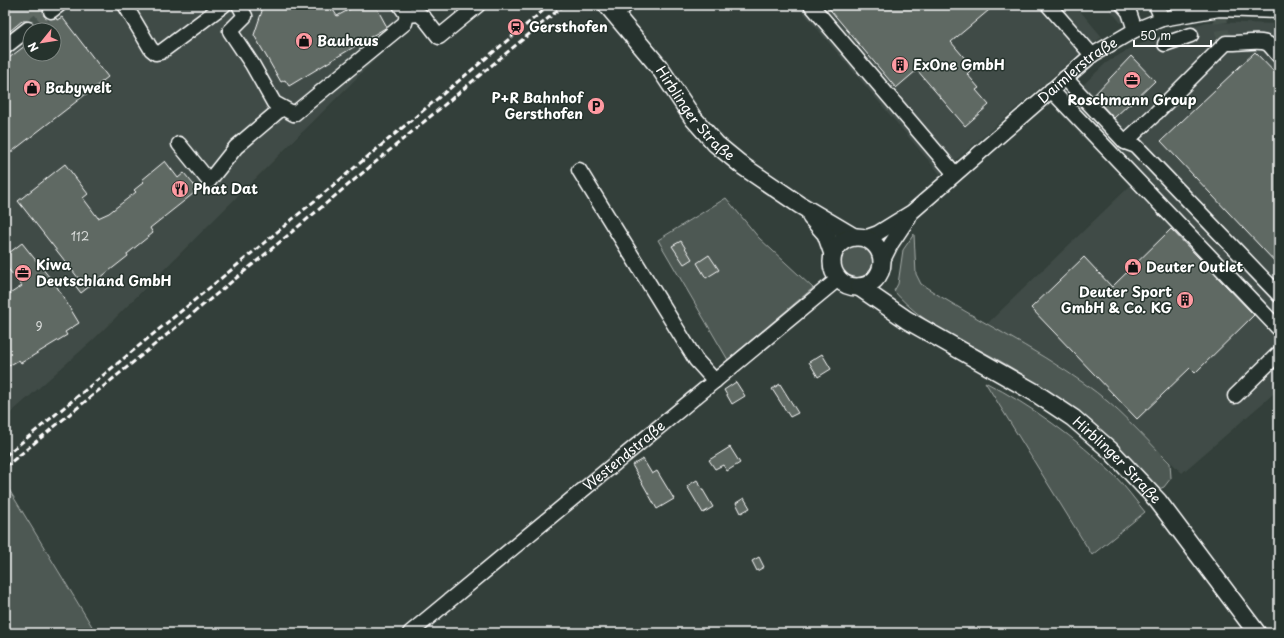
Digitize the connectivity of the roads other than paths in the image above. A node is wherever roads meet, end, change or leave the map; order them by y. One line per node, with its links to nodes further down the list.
1 (125, 5): 2 (street)
2 (224, 5)
3 (239, 5): 22 (street)
4 (478, 5): 10 (street)
5 (811, 5): 26 (street)
6 (1156, 5): 12 (street)
7 (1130, 7): 13 (street)
8 (617, 8): 27 (main road, Hirblinger Straße)
9 (1046, 9): 18 (street)
10 (403, 10): 22 (street)
11 (1279, 11): 12 (street, Daimlerstraße)
12 (1162, 19): 13 (street, Daimlerstraße)
13 (1135, 30): 18 (street, Daimlerstraße)
14 (22, 34): 17 (street)
15 (1191, 35): 16 (street)
16 (1166, 44)
17 (5, 47)
18 (1092, 55): 20 (street, Daimlerstraße)
19 (1279, 56): 23 (street)
20 (1065, 78): 21 (street, Daimlerstraße); 23 (street)
21 (1051, 90): 26 (street, Daimlerstraße); 35 (street)
22 (282, 108): 24 (street)
23 (1125, 142): 34 (street)
24 (180, 144)
25 (579, 170): 38 (street)
26 (955, 174): 28 (street, Daimlerstraße)
27 (800, 205): 29 (main road, Hirblinger Straße); 30 (main road, Hirblinger Straße)
28 (912, 212): 29 (street, Daimlerstraße); 31 (street, Daimlerstraße)
29 (859, 237): 30 (main road); 31 (main road, Hirblinger Straße)
30 (833, 254): 32 (main road, Hirblinger Straße)
31 (881, 268): 33 (main road); 36 (main road, Hirblinger Straße)
32 (838, 279): 33 (main road, Hirblinger Straße); 38 (street, Westendstraße)
33 (859, 287): 36 (main road, Hirblinger Straße)
34 (1276, 288)
35 (1279, 329)
36 (933, 336): 41 (main road, Hirblinger Straße)
37 (1279, 353): 39 (street)
38 (715, 381): 40 (street, Westendstraße)
39 (1234, 396)
40 (410, 633)
41 (1257, 633)

